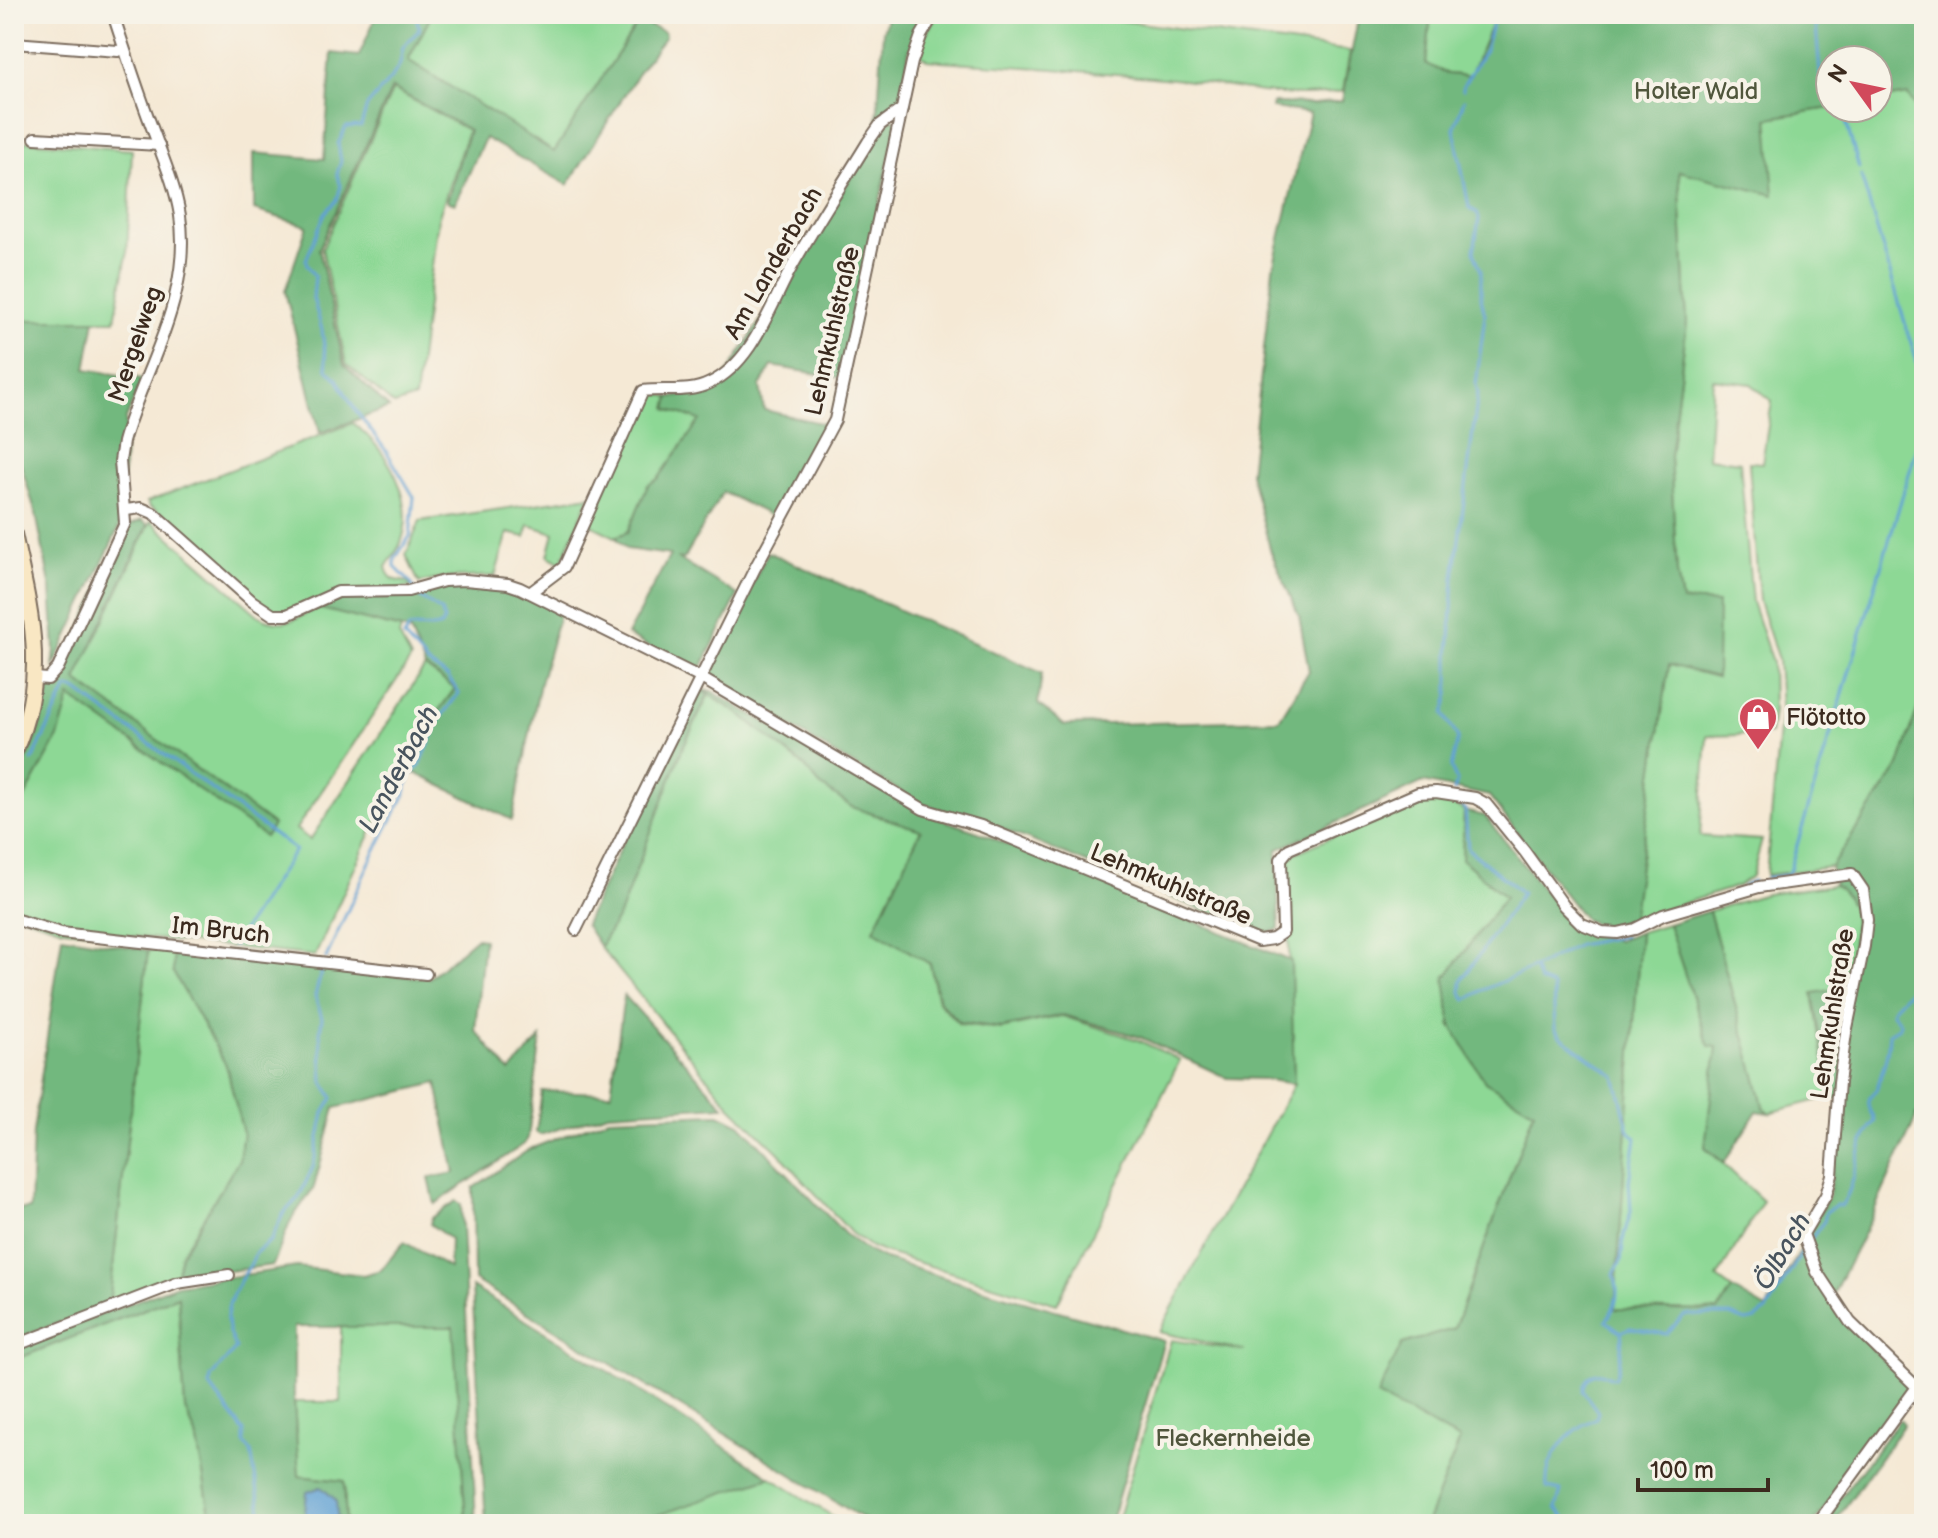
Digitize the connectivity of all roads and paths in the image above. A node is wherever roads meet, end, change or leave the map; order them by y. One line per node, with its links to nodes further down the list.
1 (113, 14): 4 (street, Mergelweg)
2 (934, 14): 5 (street, Lehmkuhlstraße)
3 (14, 43): 4 (street)
4 (124, 49): 7 (street, Mergelweg)
5 (902, 109): 10 (street, Am Landerbach); 12 (street, Lehmkuhlstraße)
6 (35, 138): 7 (street)
7 (159, 145): 8 (street, Mergelweg)
8 (126, 510): 10 (street, Lehmkuhlstraße); 11 (street)
9 (14, 534): 11 (main road)
10 (531, 592): 12 (street, Lehmkuhlstraße)
11 (35, 678): 13 (main road)
12 (701, 678): 15 (street, Lehmkuhlstraße); 19 (street, Lehmkuhlstraße)
13 (14, 753)
14 (14, 919): 16 (street, Im Bruch)
15 (576, 930)
16 (426, 974)
17 (229, 1275): 18 (street)
18 (14, 1346)
19 (1920, 1390): 20 (street)
20 (1817, 1524)

